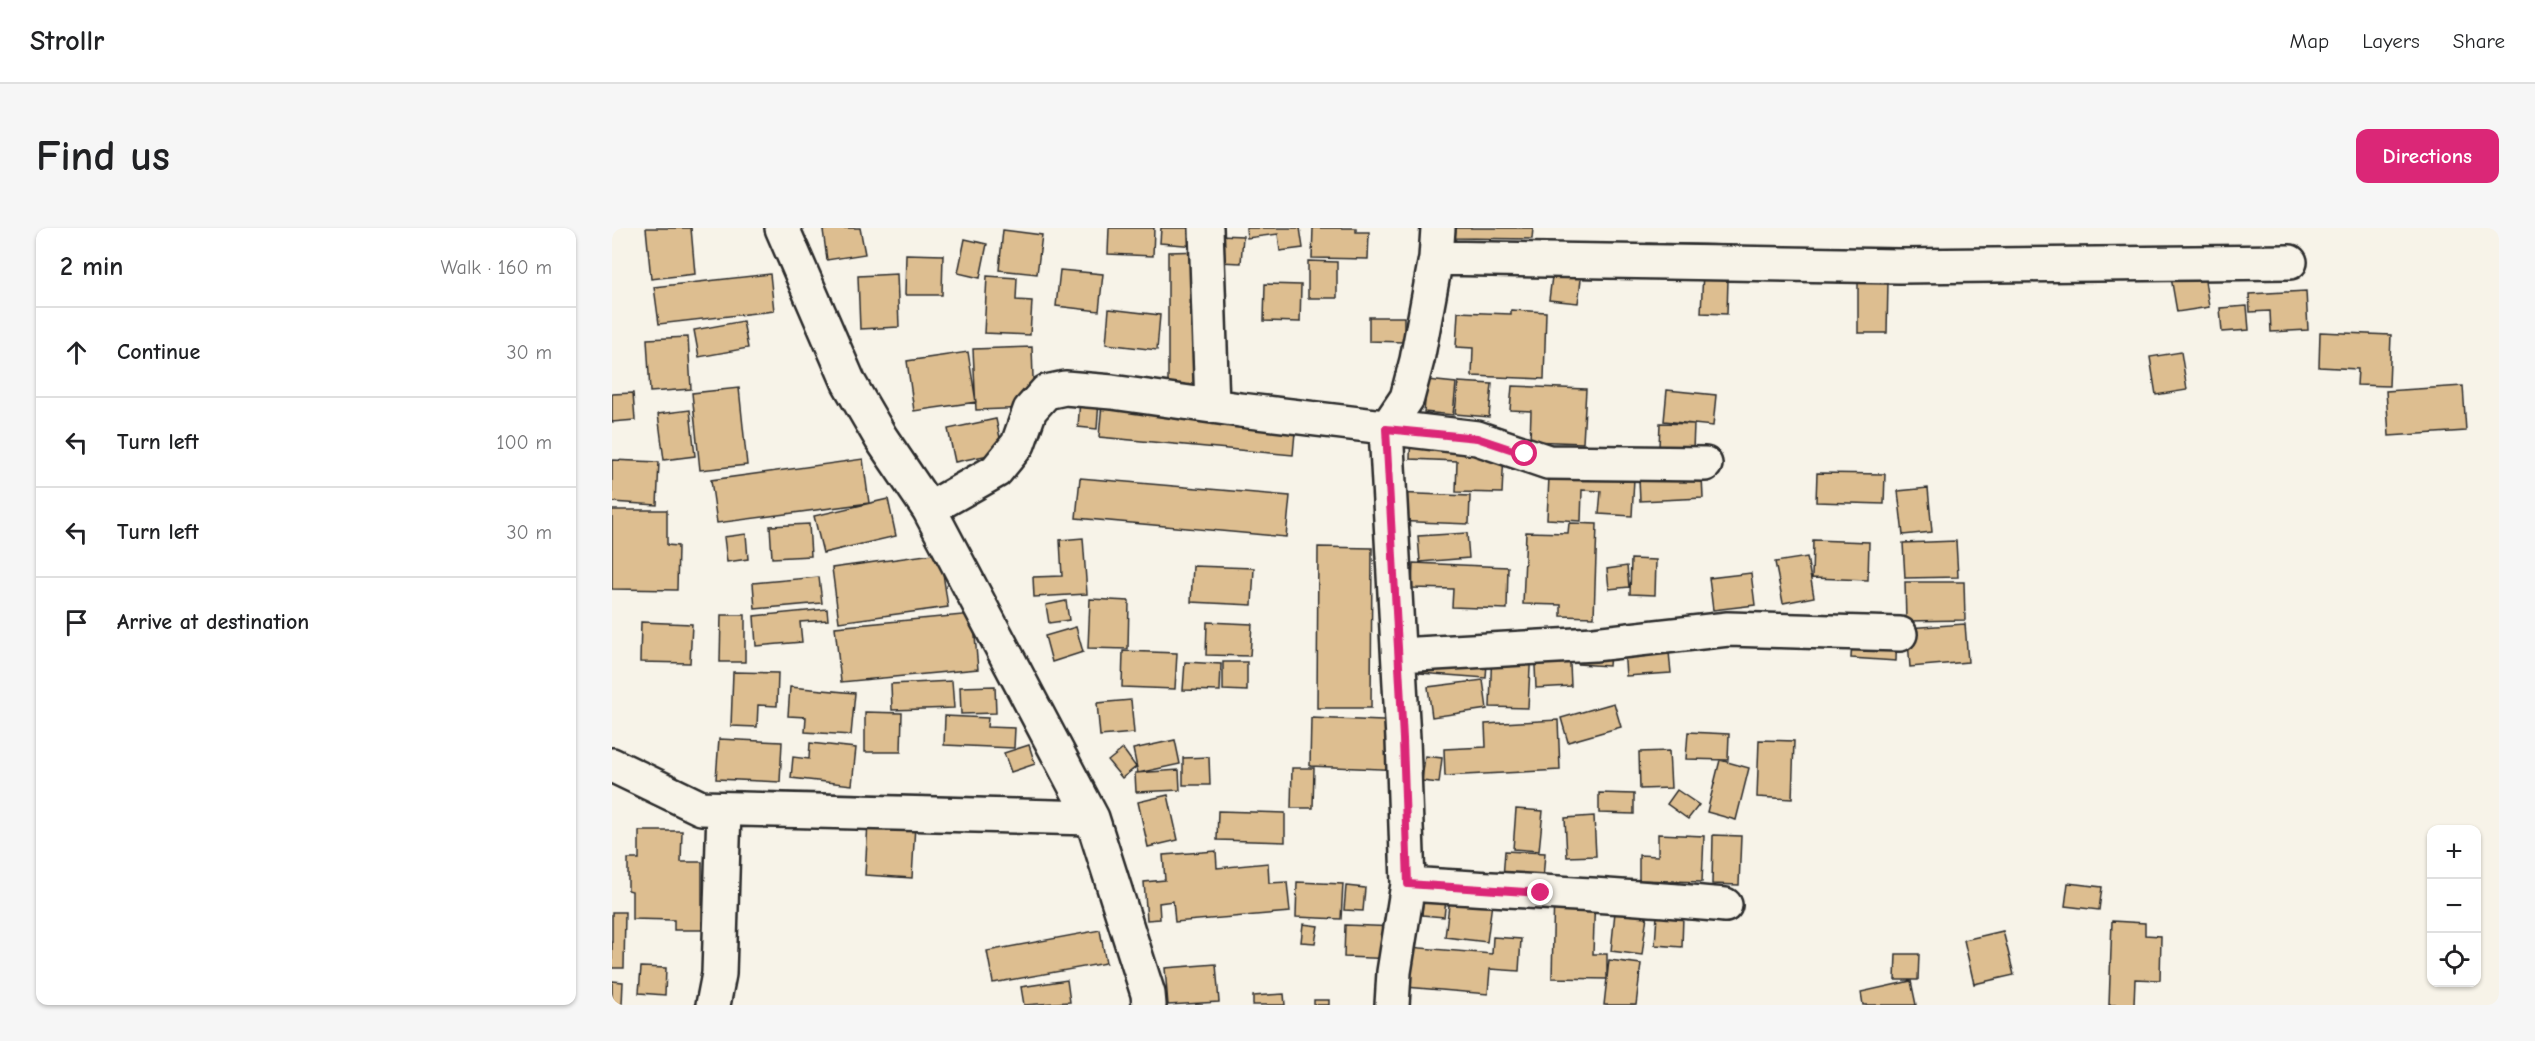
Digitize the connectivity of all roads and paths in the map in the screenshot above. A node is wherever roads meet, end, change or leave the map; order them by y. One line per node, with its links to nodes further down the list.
1 (782, 228): 8 (street)
2 (1206, 228): 5 (street)
3 (1437, 243): 4 (street); 6 (street)
4 (2290, 262)
5 (1212, 406): 6 (street); 8 (street)
6 (1386, 429): 7 (street); 10 (street)
7 (1705, 464)
8 (929, 509): 13 (street)
9 (1900, 634): 10 (street)
10 (1399, 655): 14 (street)
11 (612, 765): 12 (street)
12 (724, 809): 13 (street); 16 (street)
13 (1092, 818): 17 (street)
14 (1408, 884): 15 (street); 18 (street)
15 (1725, 904)
16 (713, 1005)
17 (1149, 1005)
18 (1392, 1005)

